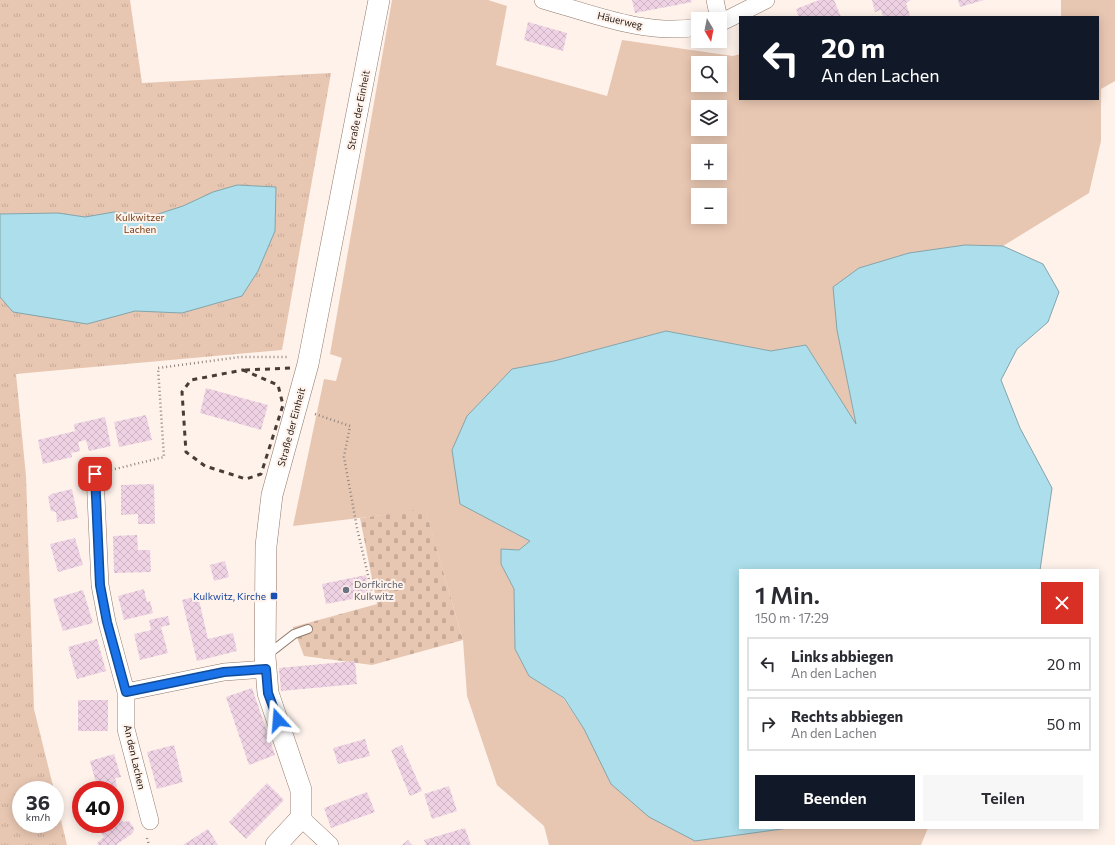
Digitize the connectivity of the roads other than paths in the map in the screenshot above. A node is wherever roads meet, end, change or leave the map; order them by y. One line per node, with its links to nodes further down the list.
1 (379, 0): 10 (street, Straße der Einheit)
2 (543, 0): 7 (street, Häuerweg)
3 (715, 0): 5 (street)
4 (766, 0): 6 (street)
5 (718, 12)
6 (727, 20)
7 (691, 28)
8 (95, 474): 11 (street, An den Lachen)
9 (308, 629): 10 (lane)
10 (265, 663): 11 (street); 12 (street, Straße der Einheit)
11 (126, 692): 13 (street, An den Lachen)
12 (301, 818): 14 (street); 15 (street)
13 (150, 821)
14 (276, 845)
15 (330, 845)

